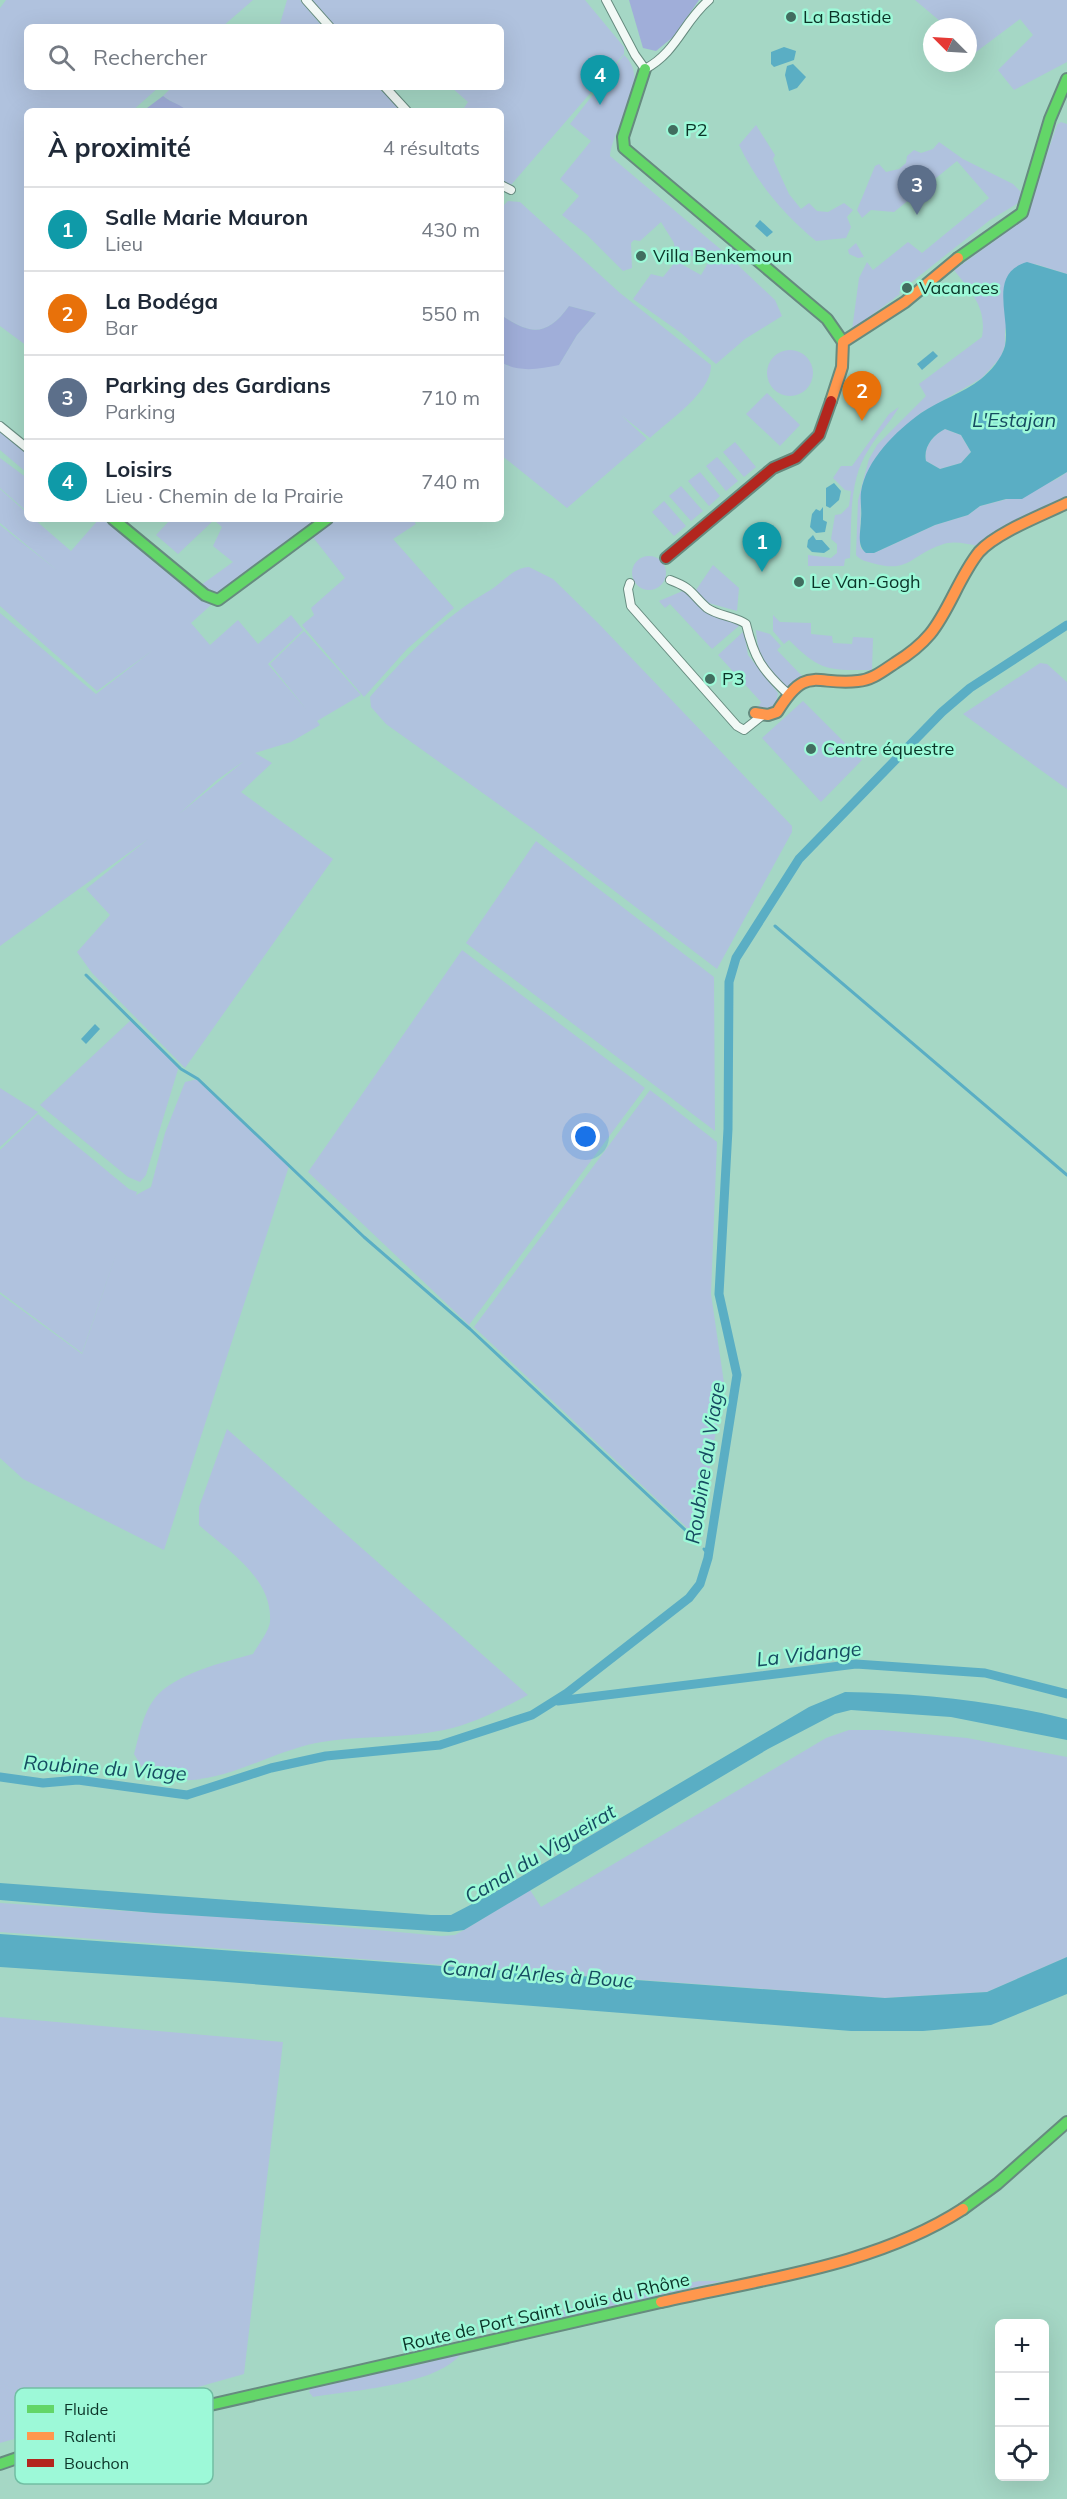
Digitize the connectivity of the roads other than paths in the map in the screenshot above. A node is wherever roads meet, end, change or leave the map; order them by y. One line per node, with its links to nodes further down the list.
1 (306, 0): 4 (street)
2 (606, 0): 5 (street)
3 (709, 0): 5 (street)
4 (327, 24)
5 (645, 69): 11 (street)
6 (1067, 79): 11 (street)
7 (387, 90): 8 (street)
8 (405, 108)
9 (504, 186): 10 (street)
10 (511, 190)
11 (843, 342): 17 (street)
12 (0, 426): 13 (street)
13 (24, 446)
14 (1067, 504): 20 (street)
15 (117, 522): 16 (street)
16 (323, 522)
17 (666, 558)
18 (670, 580): 20 (street)
19 (630, 584): 21 (street)
20 (788, 694): 21 (street)
21 (759, 714)
22 (1067, 2122): 23 (street, Route de Port Saint Louis du Rhône)
23 (213, 2404)
24 (15, 2459): 25 (street, Route de Port Saint Louis du Rhône)
25 (0, 2464)

